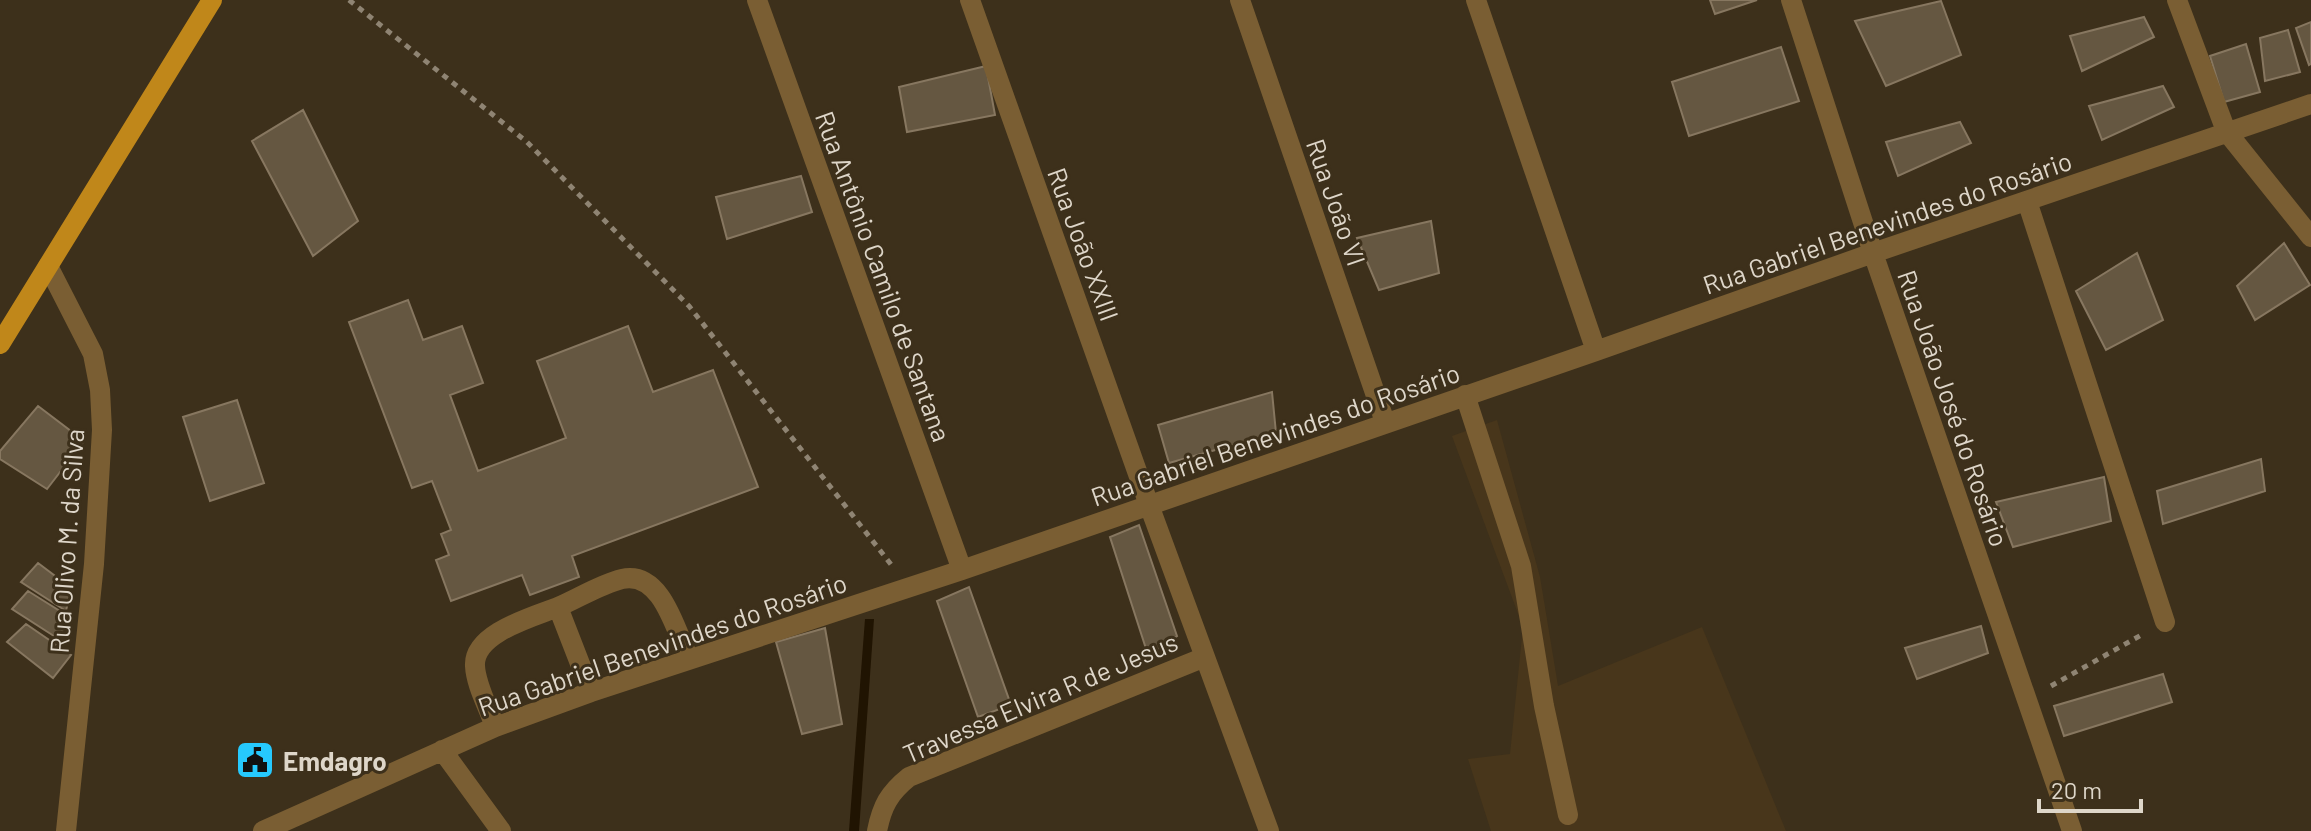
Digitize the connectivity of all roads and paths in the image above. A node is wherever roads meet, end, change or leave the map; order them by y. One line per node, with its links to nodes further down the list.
1 (212, 0): 14 (main road)
2 (349, 0): 21 (path)
3 (757, 0): 20 (street, Rua Antônio Camilo de Santana)
4 (970, 0): 19 (street, Rua João XXIII)
5 (1240, 0): 18 (street, Rua João VI)
6 (1476, 0): 16 (street)
7 (1791, 0): 13 (street, Rua João José do Rosário)
8 (2177, 0): 10 (street)
9 (2311, 104): 10 (street, Rua Gabriel Benevindes do Rosário)
10 (2226, 131): 11 (street, Rua Gabriel Benevindes do Rosário); 12 (street)
11 (2027, 201): 13 (street, Rua Gabriel Benevindes do Rosário); 23 (street)
12 (2311, 237)
13 (1873, 253): 16 (street, Rua Gabriel Benevindes do Rosário); 27 (street, Rua João José do Rosário)
14 (48, 266): 15 (main road); 31 (street, Rua Olivo M. da Silva)
15 (0, 344)
16 (1596, 351): 17 (street, Rua Gabriel Benevindes do Rosário)
17 (1465, 395): 18 (street, Rua Gabriel Benevindes do Rosário); 30 (street)
18 (1385, 422): 19 (street, Rua Gabriel Benevindes do Rosário)
19 (1149, 505): 20 (street, Rua Gabriel Benevindes do Rosário); 24 (street, Rua João XXIII)
20 (962, 570): 21 (street, Rua Gabriel Benevindes do Rosário)
21 (909, 587): 25 (street, Rua Gabriel Benevindes do Rosário)
22 (558, 607): 25 (street); 26 (street); 28 (street)
23 (2165, 622): 27 (path)
24 (1205, 657): 34 (street, Travessa Elvira R de Jesus); 35 (street, Rua João XXIII)
25 (689, 659): 26 (street, Rua Gabriel Benevindes do Rosário)
26 (591, 692): 28 (street, Rua Gabriel Benevindes do Rosário)
27 (2026, 699): 36 (street, Rua João José do Rosário)
28 (495, 727): 29 (street, Rua Gabriel Benevindes do Rosário)
29 (442, 750): 32 (street, Rua Gabriel Benevindes do Rosário); 33 (street)
30 (1568, 815)
31 (66, 831)
32 (263, 831)
33 (501, 831)
34 (877, 831)
35 (1269, 831)
36 (2072, 831)

